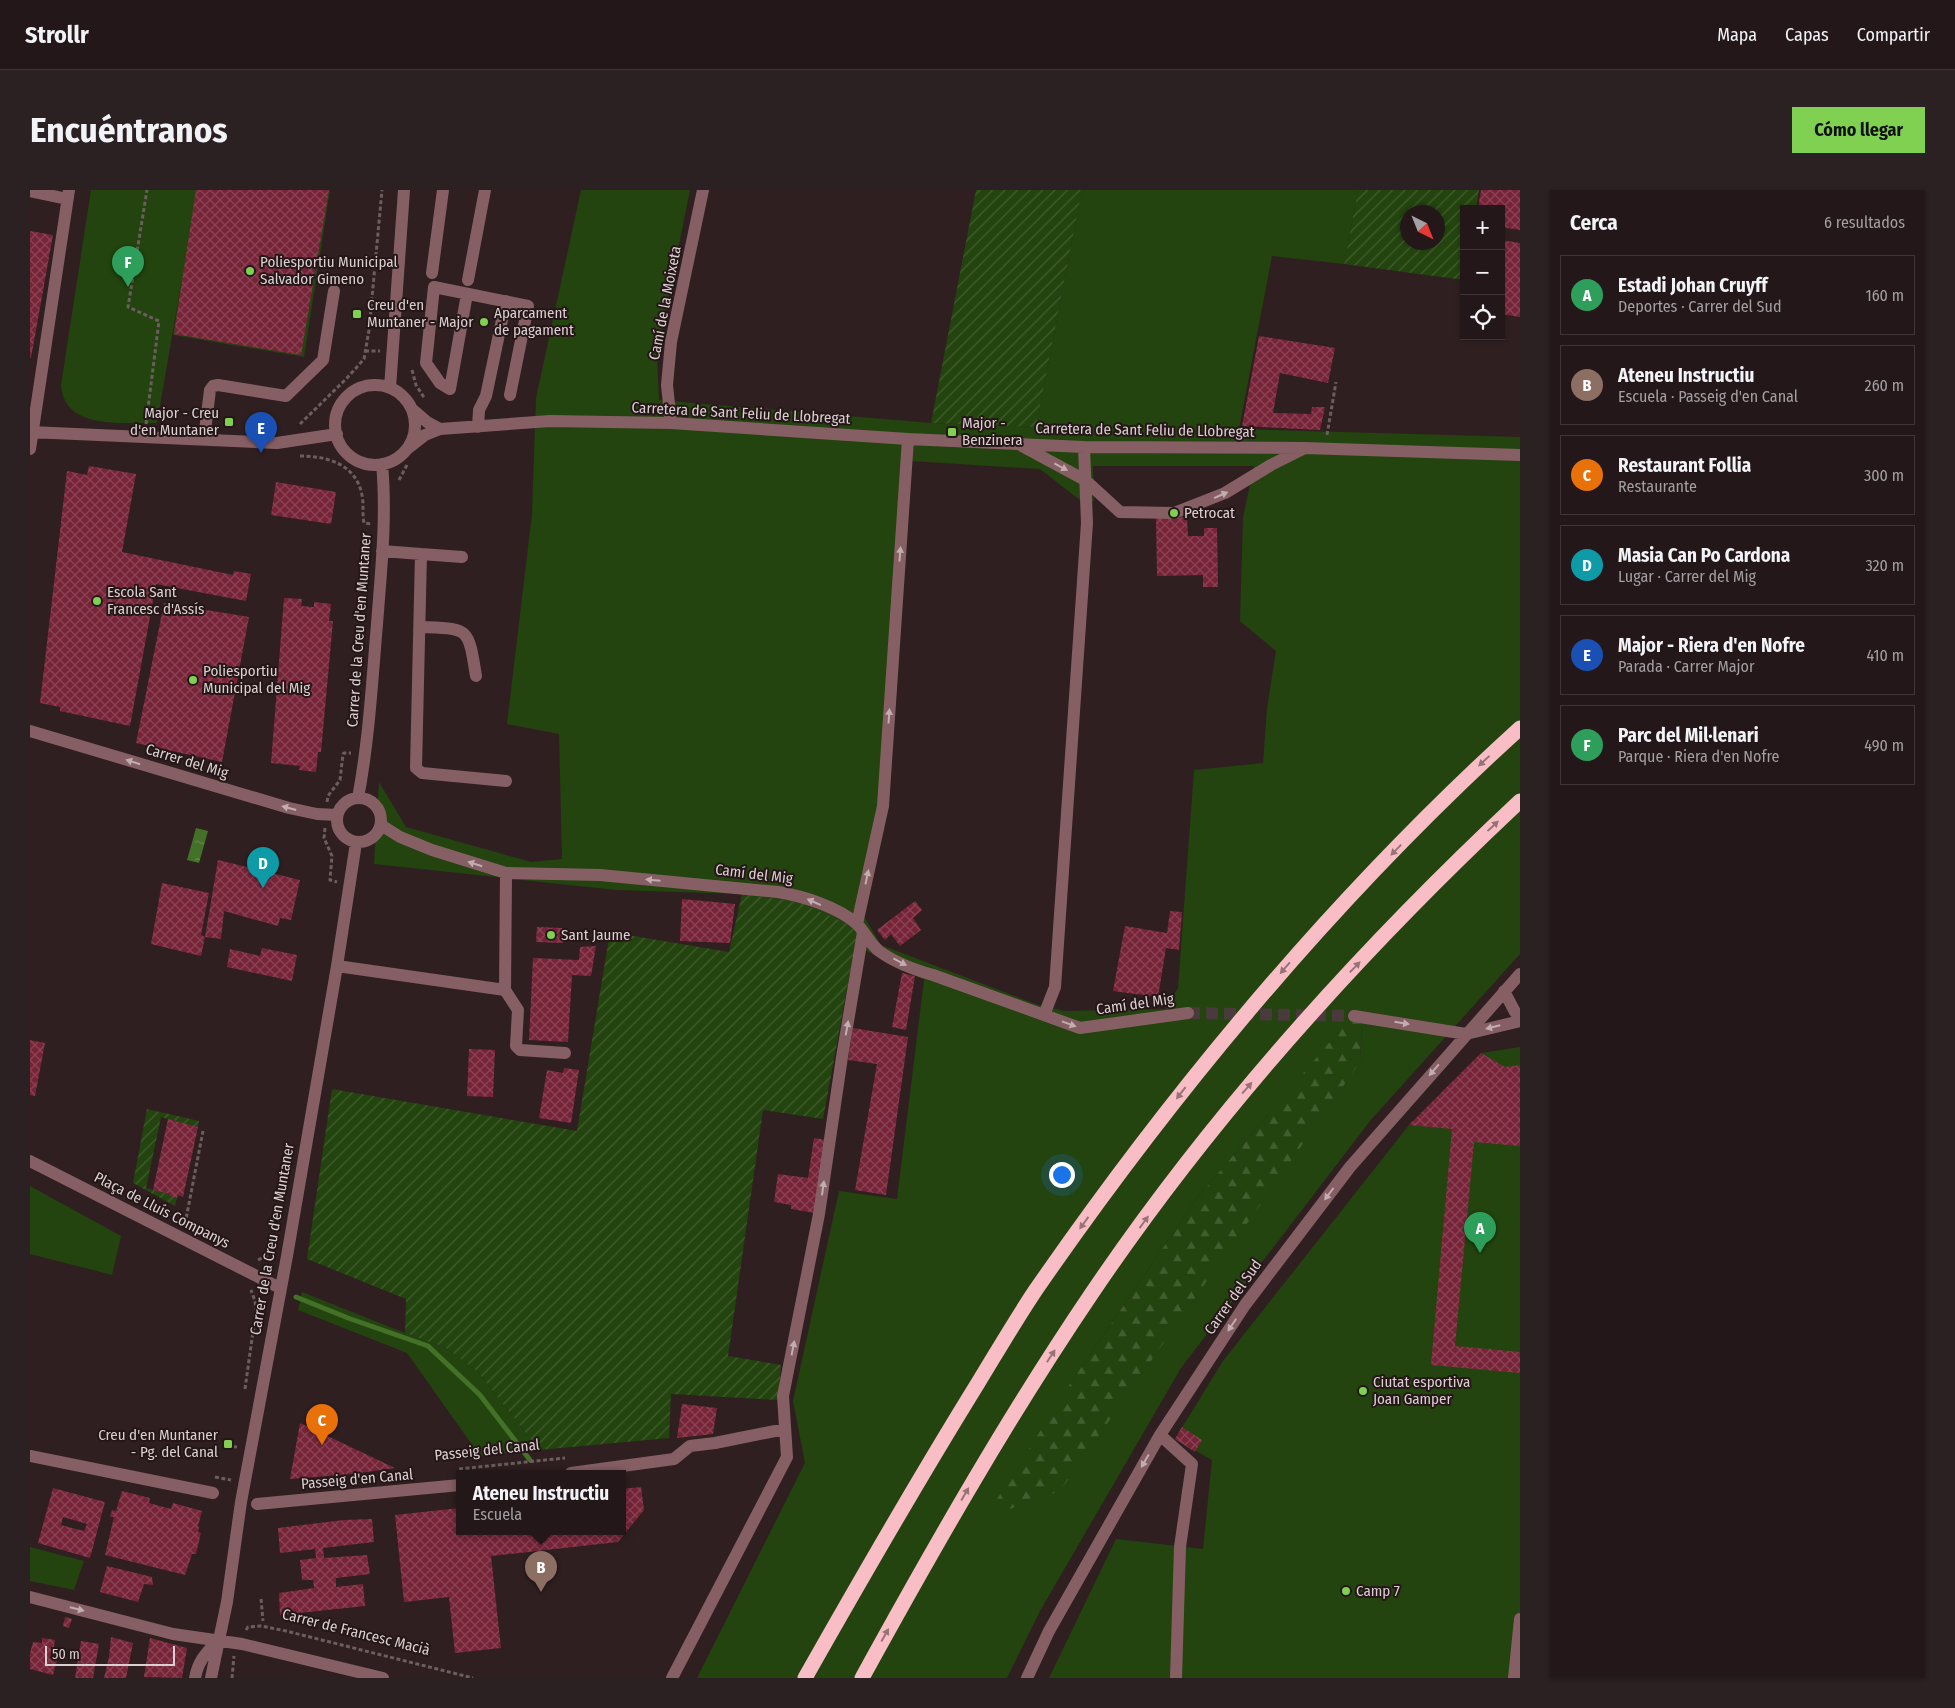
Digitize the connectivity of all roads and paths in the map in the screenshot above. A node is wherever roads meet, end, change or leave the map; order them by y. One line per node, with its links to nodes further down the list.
1 (147, 190): 26 (path)
2 (382, 190): 22 (path)
3 (404, 190): 16 (street)
4 (443, 190): 9 (street)
5 (485, 190): 10 (street)
6 (704, 190): 20 (street, Camí de la Moixeta)
7 (30, 191): 8 (street)
8 (68, 194): 24 (street)
9 (432, 273)
10 (468, 280)
11 (334, 292): 27 (street)
12 (466, 294): 12 (street); 13 (street)
13 (506, 301): 17 (street); 21 (street)
14 (410, 364): 18 (path)
15 (1336, 382): 32 (path)
16 (390, 388): 19 (street); 25 (street)
17 (510, 395)
18 (426, 401)
19 (412, 409): 23 (street); 34 (street)
20 (671, 423): 21 (street, Carretera de Sant Feliu de Llobregat); 28 (street, Carretera de Sant Feliu de Llobregat)
21 (478, 427): 23 (street, Carretera de Sant Feliu de Llobregat)
22 (296, 428)
23 (440, 429): 34 (street, Carretera de Sant Feliu de Llobregat)
24 (31, 432): 26 (street); 33 (street)
25 (337, 434): 27 (street); 37 (street)
26 (144, 437): 27 (street)
27 (204, 439)
28 (908, 439): 29 (street, Carretera de Sant Feliu de Llobregat); 54 (street, one-way to 28)
29 (1018, 444): 30 (street, Carretera de Sant Feliu de Llobregat); 38 (street, one-way to 38)
30 (1084, 447): 31 (street, Carretera de Sant Feliu de Llobregat); 38 (street)
31 (1304, 448): 32 (street, Carretera de Sant Feliu de Llobregat); 38 (street, one-way to 31)
32 (1326, 448): 35 (street, Carretera de Sant Feliu de Llobregat)
33 (30, 449)
34 (407, 449): 37 (street)
35 (1520, 455)
36 (296, 456): 39 (path, Carrer de la Creu d'en Muntaner)
37 (382, 464): 40 (street, Carrer de la Creu d'en Muntaner)
38 (1085, 480): 60 (street)
39 (370, 523)
40 (382, 551): 41 (street); 48 (street, Carrer de la Creu d'en Muntaner)
41 (421, 554): 42 (street); 43 (street)
42 (462, 557)
43 (420, 627): 44 (street); 47 (street)
44 (476, 676)
45 (1520, 728): 96 (highway, one-way to 96)
46 (30, 731): 50 (street, Carrer del Mig, one-way to 46)
47 (506, 781)
48 (358, 798): 50 (street); 51 (street)
49 (1520, 801): 97 (highway, one-way to 49)
50 (337, 815): 52 (street)
51 (381, 825): 52 (street); 53 (street, Camí del Mig, one-way to 51)
52 (356, 843): 55 (street, Carrer de la Creu d'en Muntaner)
53 (506, 874): 54 (street, Camí del Mig, one-way to 53); 57 (street)
54 (860, 928): 60 (street, Camí del Mig, one-way to 60); 72 (street, one-way to 54)
55 (337, 966): 57 (street); 70 (street, Carrer de la Creu d'en Muntaner)
56 (1520, 974): 58 (street, Carrer del Sud)
57 (505, 990): 65 (street)
58 (1504, 991): 61 (street); 64 (street, Carrer del Sud)
59 (1188, 1013): 60 (street, Camí del Mig, one-way to 59)
60 (1044, 1015)
61 (1520, 1015)
62 (1354, 1016): 64 (street, one-way to 64)
63 (1520, 1021): 64 (street, one-way to 64)
64 (1466, 1034): 73 (street, Carrer del Sud, one-way to 73)
65 (565, 1053)
66 (203, 1131): 68 (path)
67 (30, 1160): 68 (street, Plaça de Lluís Companys)
68 (182, 1239): 70 (street, Plaça de Lluís Companys)
69 (251, 1288): 71 (path, Carrer de la Creu d'en Muntaner)
70 (280, 1288): 87 (street, Carrer de la Creu d'en Muntaner)
71 (244, 1399)
72 (785, 1429): 79 (street); 95 (street)
73 (1160, 1435): 98 (street, Carrer del Sud, one-way to 98); 99 (street)
74 (228, 1446): 75 (path)
75 (236, 1447)
76 (30, 1456): 81 (street)
77 (569, 1458): 78 (path, Passeig del Canal)
78 (449, 1470)
79 (593, 1470)
80 (456, 1485): 82 (street, Passeig d'en Canal)
81 (213, 1493)
82 (257, 1504)
83 (30, 1597): 87 (street, one-way to 87)
84 (261, 1600): 86 (path)
85 (1520, 1619): 100 (street)
86 (263, 1621)
87 (218, 1640): 88 (street); 90 (street, Carrer de la Creu d'en Muntaner); 91 (street, Carrer de la Creu d'en Muntaner)
88 (242, 1644): 93 (street); 94 (path, Carrer de Francesc Macià)
89 (234, 1656): 92 (path)
90 (195, 1678)
91 (211, 1678)
92 (232, 1678)
93 (383, 1678)
94 (473, 1678)
95 (672, 1678)
96 (805, 1678)
97 (862, 1678)
98 (1027, 1678)
99 (1176, 1678)
100 (1514, 1678)

